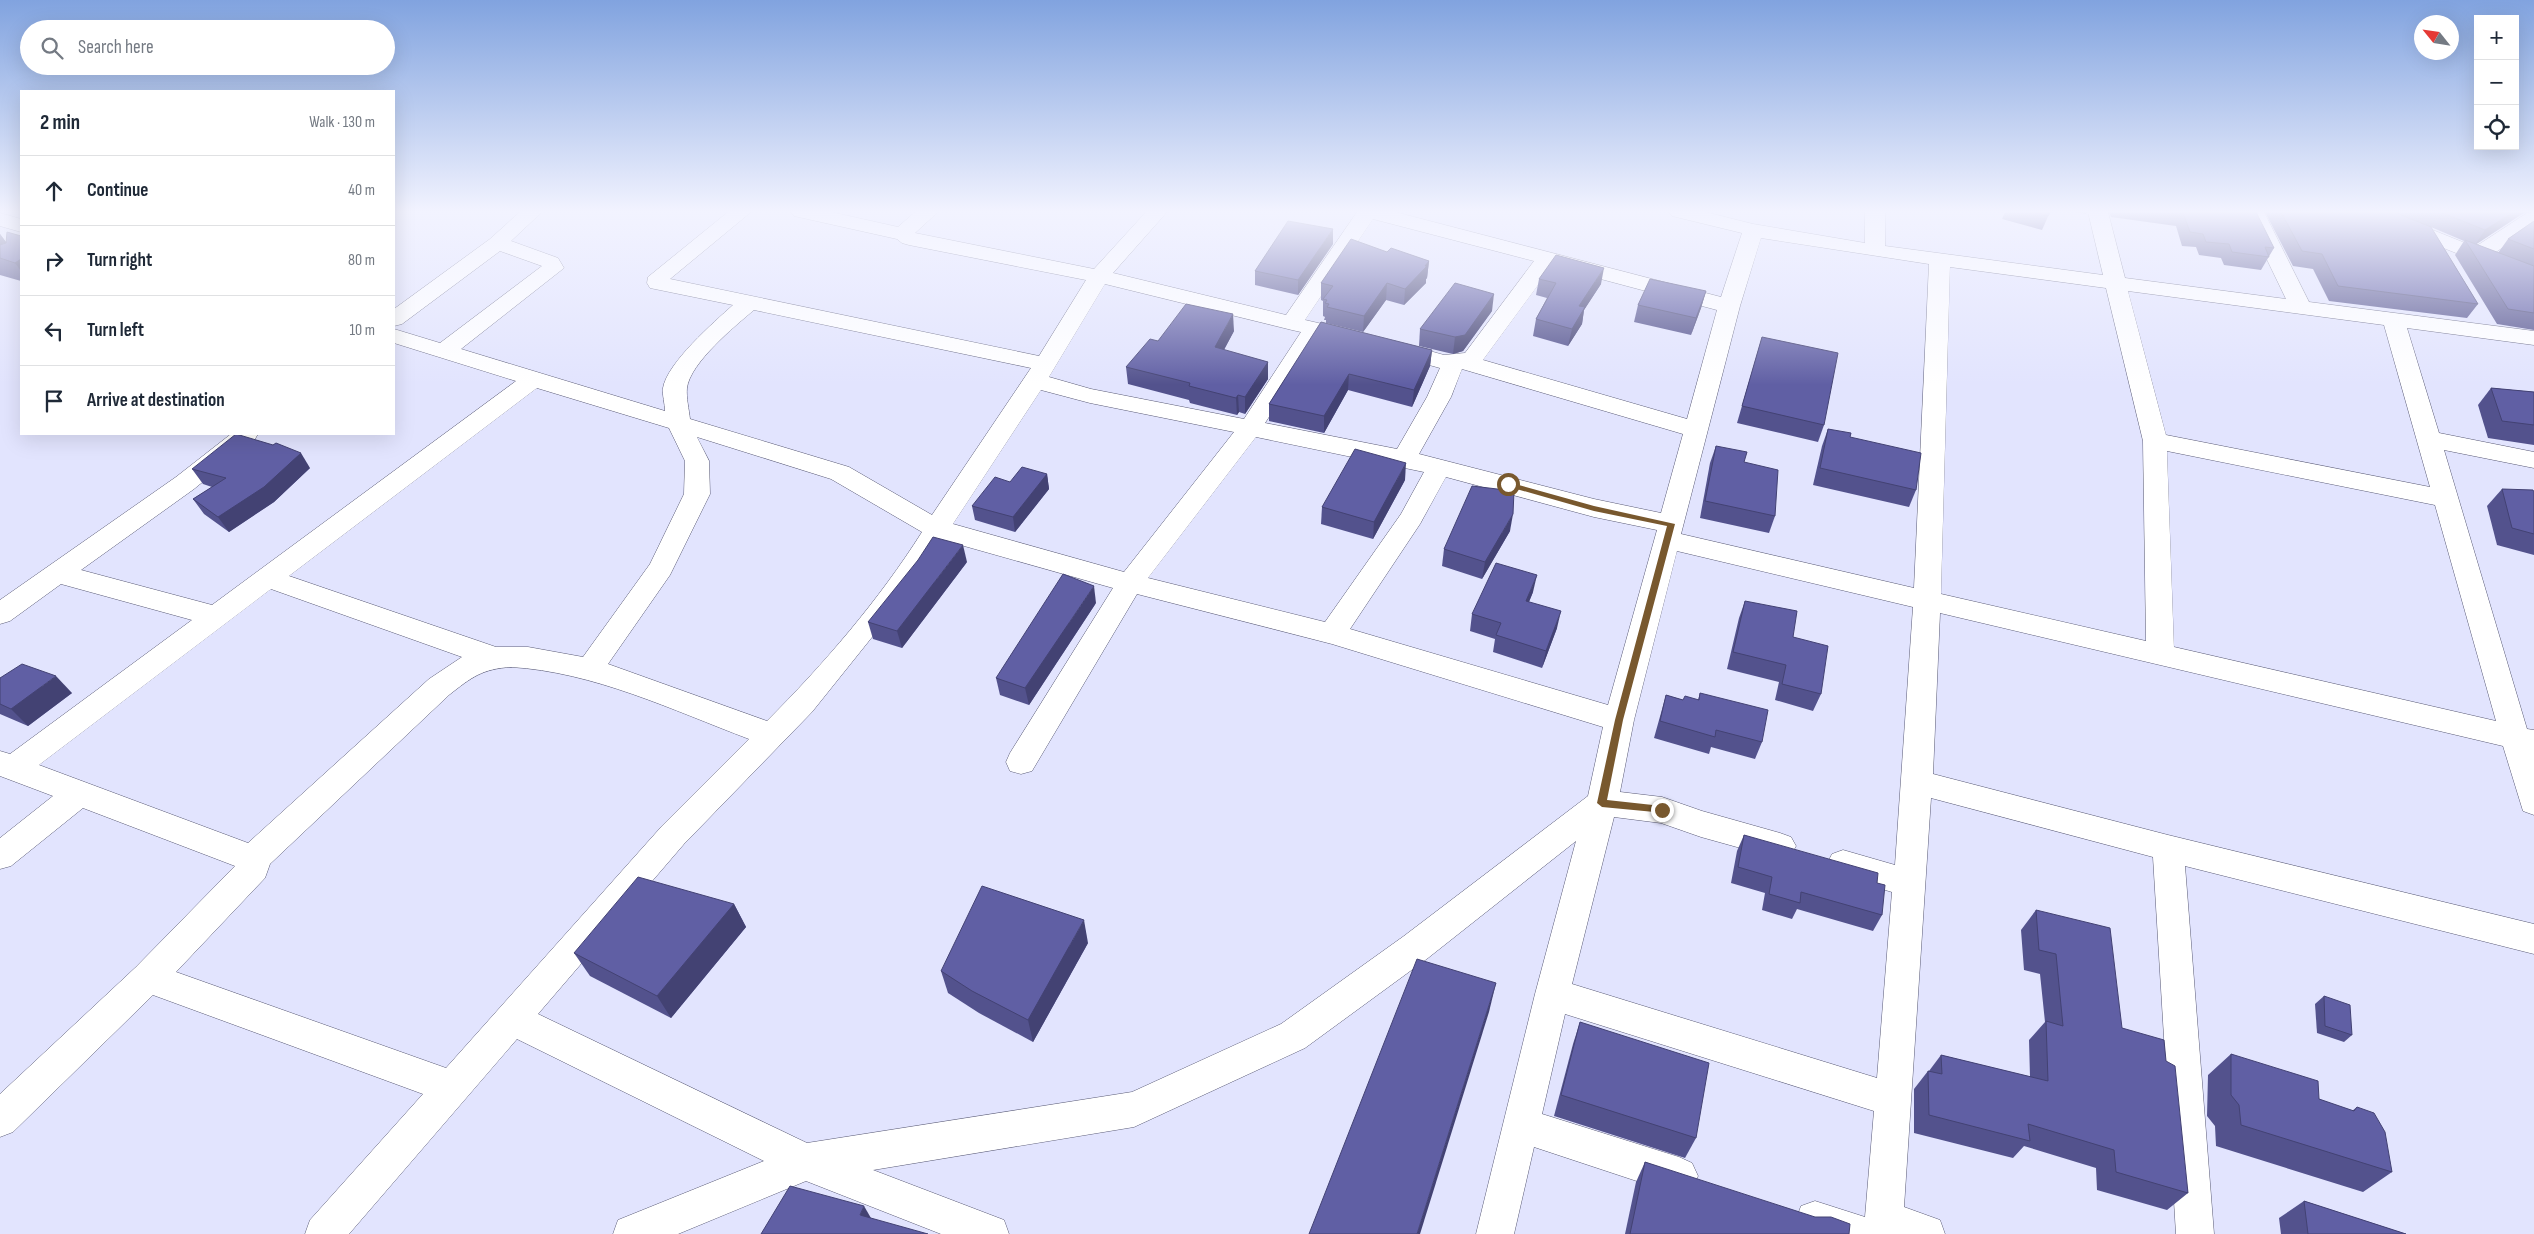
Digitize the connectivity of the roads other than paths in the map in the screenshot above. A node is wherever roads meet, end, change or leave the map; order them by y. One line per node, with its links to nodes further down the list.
1 (460, 270): 22 (street)
2 (551, 270): 28 (street)
3 (668, 270): 18 (street)
4 (1066, 270): 15 (street)
5 (1105, 270): 15 (street)
6 (1336, 270): 24 (street)
7 (1538, 270): 29 (street)
8 (1591, 270): 19 (street)
9 (1741, 270): 19 (street)
10 (1940, 270): 47 (street)
11 (2013, 270): 17 (street)
12 (2111, 270): 17 (street)
13 (2282, 270): 21 (street)
14 (2512, 270): 16 (street)
15 (1099, 276): 24 (street); 30 (street)
16 (2534, 278)
17 (2114, 283): 21 (street); 37 (street)
18 (748, 303): 30 (street); 32 (street)
19 (1729, 306): 34 (street)
20 (2473, 306): 25 (street)
21 (2301, 308): 23 (street)
22 (395, 318)
23 (2394, 320): 25 (street); 36 (street)
24 (1304, 326): 29 (street); 33 (street)
25 (2488, 332): 27 (street)
26 (395, 336): 28 (street)
27 (2534, 338)
28 (444, 351): 31 (street)
29 (1458, 363): 34 (street); 38 (street)
30 (1040, 373): 33 (street); 42 (street)
31 (535, 378): 32 (street); 45 (street)
32 (678, 423): 42 (street); 53 (street)
33 (1250, 428): 38 (street); 46 (street)
34 (1696, 430): 43 (street)
35 (245, 435): 44 (street)
36 (2429, 439): 39 (street); 41 (street)
37 (2155, 441): 41 (street); 51 (street)
38 (1404, 458): 40 (street)
39 (2534, 460)
40 (1440, 466): 43 (street); 50 (street)
41 (2446, 499): 56 (street)
42 (937, 528): 46 (street); 55 (street)
43 (1670, 532): 47 (street); 54 (street)
44 (56, 573): 48 (street); 49 (street)
45 (267, 578): 49 (street); 52 (street)
46 (1130, 583): 50 (street); 57 (street)
47 (1927, 601): 51 (street); 59 (street)
48 (0, 614)
49 (216, 616): 58 (street)
50 (1332, 634): 54 (street)
51 (2160, 655): 56 (street)
52 (497, 658): 53 (street); 65 (street)
53 (590, 669): 55 (street)
54 (1619, 720): 62 (street)
55 (772, 734): 70 (street)
56 (2525, 740): 61 (street)
57 (1021, 762)
58 (6, 765): 60 (street)
59 (1917, 782): 63 (street); 66 (street)
60 (79, 793): 64 (street); 65 (street)
61 (2534, 802)
62 (1602, 803): 66 (street); 69 (street); 75 (street)
63 (2168, 848): 67 (street); 84 (street)
64 (0, 856)
65 (253, 859): 68 (street)
66 (1909, 883): 72 (street)
67 (2534, 939)
68 (148, 978): 71 (street); 73 (street)
69 (1552, 994): 72 (street); 74 (street)
70 (511, 1018): 71 (street); 75 (street)
71 (452, 1086): 79 (street)
72 (1893, 1100): 78 (street)
73 (0, 1119)
74 (1521, 1125): 76 (street); 82 (street)
75 (806, 1162): 80 (street); 81 (street)
76 (1709, 1186)
77 (1784, 1210): 78 (street)
78 (1876, 1229): 83 (street)
79 (324, 1234)
80 (632, 1234)
81 (990, 1234)
82 (1496, 1234)
83 (1926, 1234)
84 (2195, 1234)

